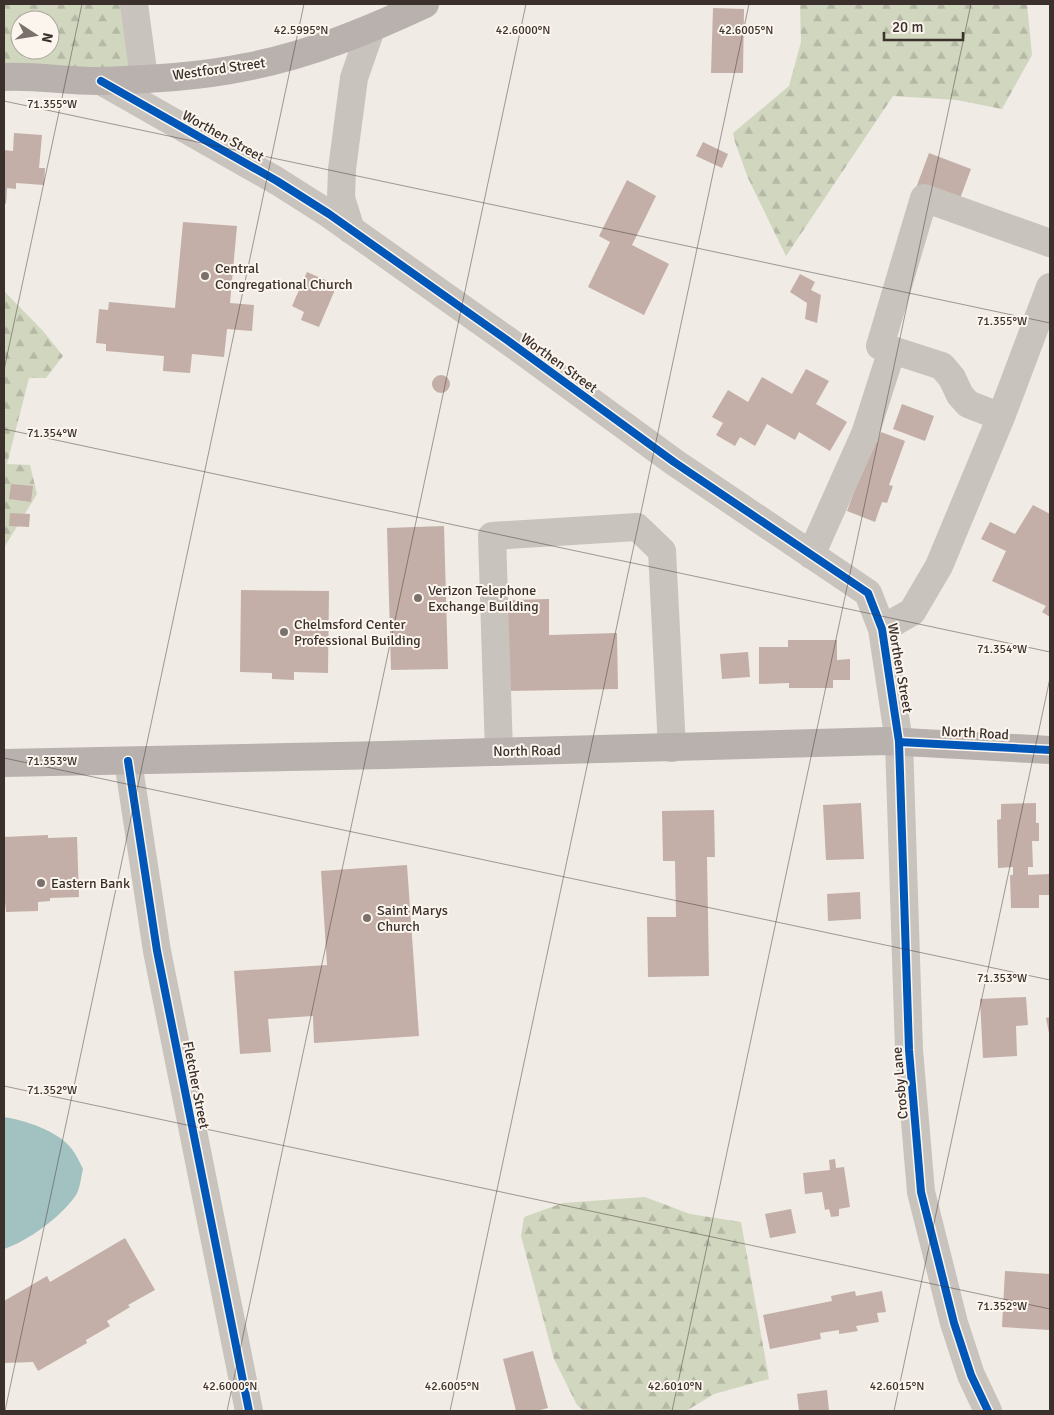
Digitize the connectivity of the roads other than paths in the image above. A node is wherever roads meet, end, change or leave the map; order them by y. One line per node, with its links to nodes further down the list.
1 (134, 4): 5 (street)
2 (424, 4): 3 (main road, Westford Street)
3 (371, 29): 5 (main road, Westford Street); 7 (street)
4 (4, 77): 6 (main road, Westford Street)
5 (144, 78): 6 (main road, Westford Street)
6 (101, 81): 7 (street, Worthen Street)
7 (350, 230): 12 (street, Worthen Street)
8 (1050, 244): 10 (street)
9 (1050, 287): 11 (street)
10 (892, 350): 11 (street); 12 (street)
11 (1001, 418): 13 (street)
12 (811, 554): 13 (street, Worthen Street)
13 (882, 628): 14 (street, Worthen Street)
14 (899, 742): 15 (main road, North Road); 16 (main road, North Road); 21 (street, Crosby Lane)
15 (672, 748): 17 (main road, North Road); 17 (street)
16 (1050, 750)
17 (499, 752): 18 (main road, North Road)
18 (128, 761): 19 (main road, North Road); 20 (street, Fletcher Street)
19 (4, 763)
20 (249, 1411)
21 (988, 1411)

